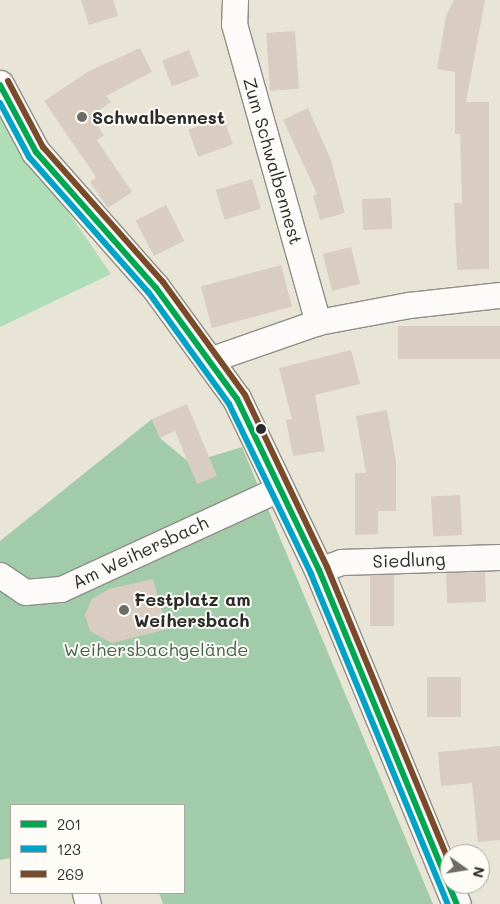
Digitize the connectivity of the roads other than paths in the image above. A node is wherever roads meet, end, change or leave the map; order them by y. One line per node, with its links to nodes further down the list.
1 (235, 0): 4 (street, Zum Schwalbennest)
2 (0, 85): 5 (street)
3 (500, 295): 4 (street)
4 (318, 322): 5 (street)
5 (212, 358): 6 (street)
6 (280, 488): 8 (street); 9 (street, Am Weihersbach)
7 (500, 557): 8 (street, Siedlung)
8 (319, 570): 10 (street)
9 (0, 575)
10 (457, 904)

